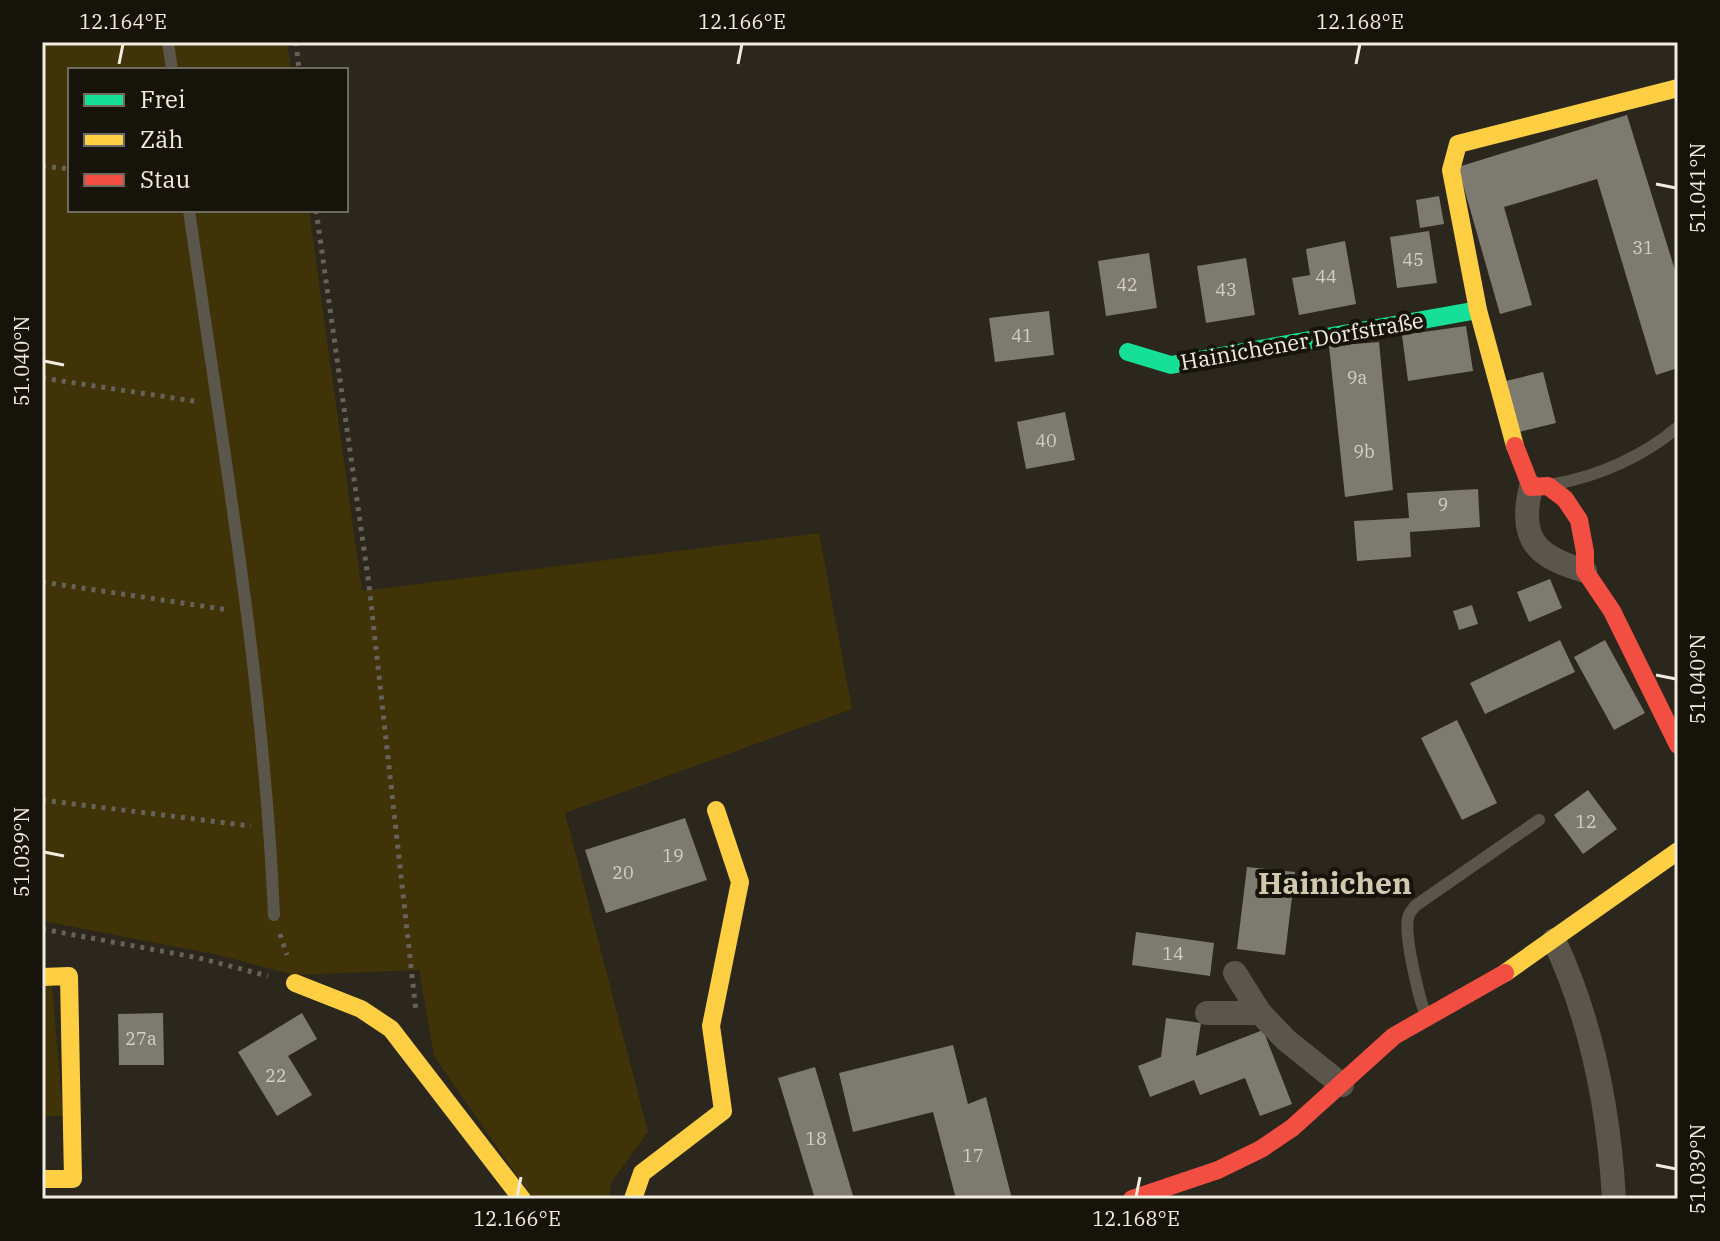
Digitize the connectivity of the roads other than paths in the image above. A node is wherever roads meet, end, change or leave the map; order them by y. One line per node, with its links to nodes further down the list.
1 (168, 42): 2 (lane)
2 (172, 68)
3 (1678, 88): 5 (street)
4 (189, 212): 14 (lane)
5 (1478, 310): 6 (street, Hainichener Dorfstraße); 8 (street)
6 (1128, 352)
7 (1678, 427): 8 (lane)
8 (1540, 486): 9 (street); 9 (street)
9 (1585, 571): 10 (street)
10 (1678, 745)
11 (716, 810): 25 (street)
12 (1539, 820): 21 (lane)
13 (1678, 851): 15 (street)
14 (274, 915)
15 (1554, 940): 21 (street); 27 (street)
16 (1235, 973): 20 (street)
17 (42, 977): 23 (street)
18 (295, 983): 24 (street)
19 (1207, 1013): 20 (street)
20 (1260, 1013): 22 (street)
21 (1426, 1016): 22 (street)
22 (1342, 1085): 26 (street)
23 (42, 1179)
24 (522, 1199)
25 (633, 1199)
26 (1132, 1199)
27 (1614, 1199)

